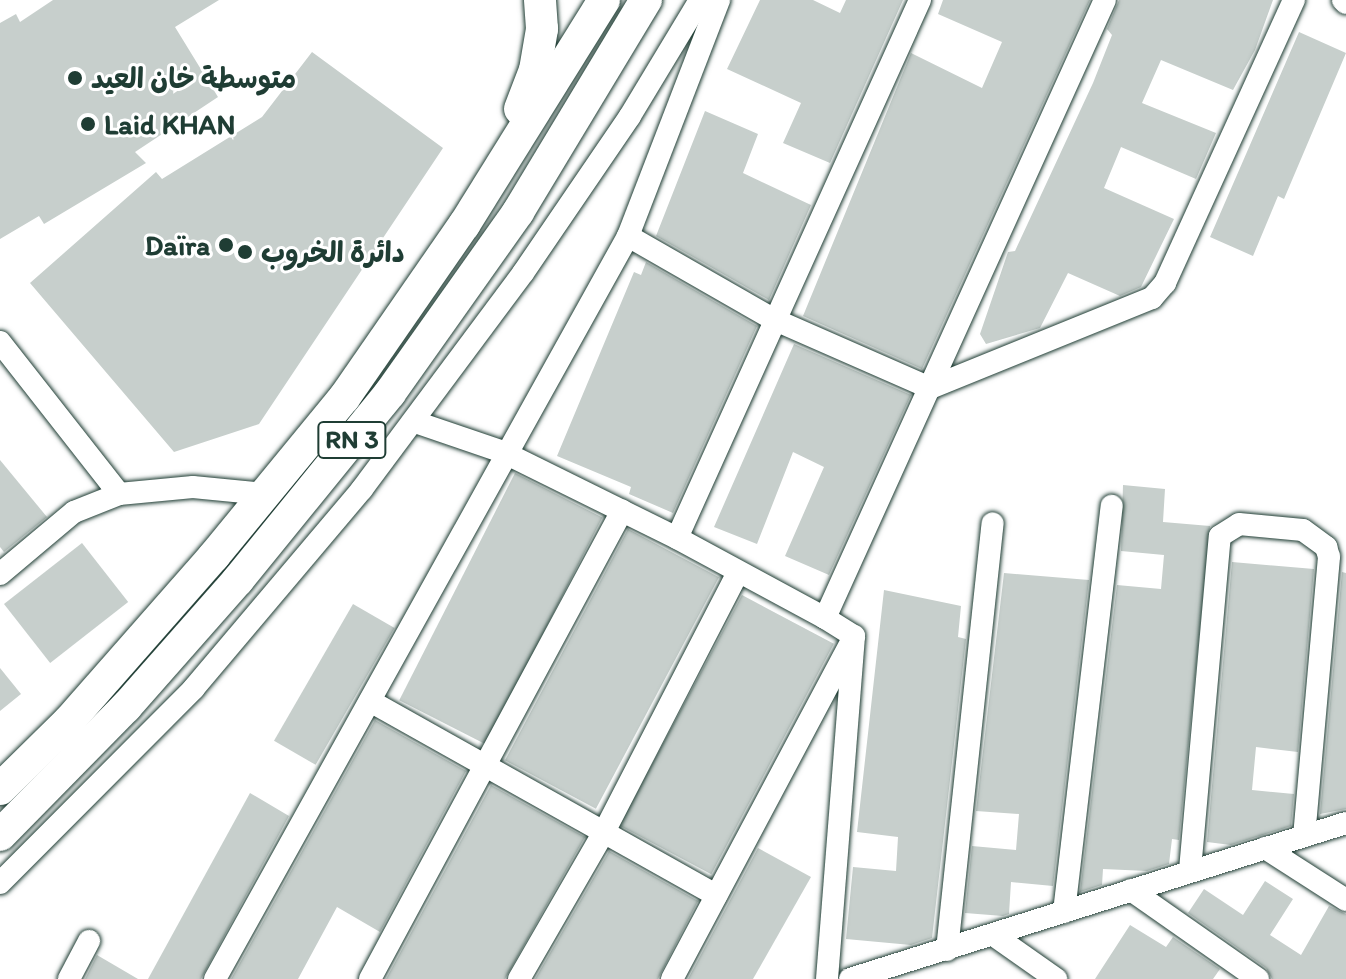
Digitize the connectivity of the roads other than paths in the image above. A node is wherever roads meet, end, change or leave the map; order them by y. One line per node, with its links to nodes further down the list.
1 (540, 0): 9 (highway)
2 (604, 0): 9 (highway, RN 3)
3 (646, 0): 31 (highway, RN 3)
4 (700, 0): 14 (street)
5 (719, 0): 10 (street)
6 (920, 0): 11 (street)
7 (1105, 0): 13 (street)
8 (1294, 0): 13 (street)
9 (494, 177): 17 (highway, RN 3)
10 (628, 236): 11 (street); 15 (street)
11 (773, 319): 13 (street); 21 (street)
12 (0, 342): 16 (street)
13 (930, 388): 24 (street)
14 (415, 422): 15 (street); 35 (street)
15 (503, 452): 19 (street); 26 (street)
16 (119, 494): 17 (street); 22 (street)
17 (265, 494): 28 (highway, RN 3)
18 (1112, 506): 39 (street)
19 (622, 511): 21 (street); 27 (street)
20 (993, 523): 42 (street)
21 (677, 538): 23 (street)
22 (3, 566)
23 (738, 572): 24 (street); 30 (street)
24 (825, 618): 25 (street)
25 (854, 636): 37 (street); 48 (street)
26 (370, 701): 27 (street); 44 (street)
27 (485, 767): 30 (street); 45 (street)
28 (0, 789)
29 (1346, 823): 32 (street)
30 (604, 832): 37 (street); 46 (street)
31 (0, 835)
32 (1304, 836): 33 (street); 34 (street)
33 (1265, 848): 34 (street); 38 (street)
34 (1190, 870): 36 (street)
35 (0, 883)
36 (1131, 890): 39 (street); 51 (street)
37 (716, 895): 47 (street)
38 (1346, 900)
39 (1064, 912): 40 (street)
40 (995, 936): 42 (street); 50 (street)
41 (89, 941): 43 (street)
42 (947, 950): 49 (street)
43 (69, 979)
44 (215, 979)
45 (370, 979)
46 (519, 979)
47 (672, 979)
48 (827, 979)
49 (850, 979)
50 (1056, 979)
51 (1258, 979)

